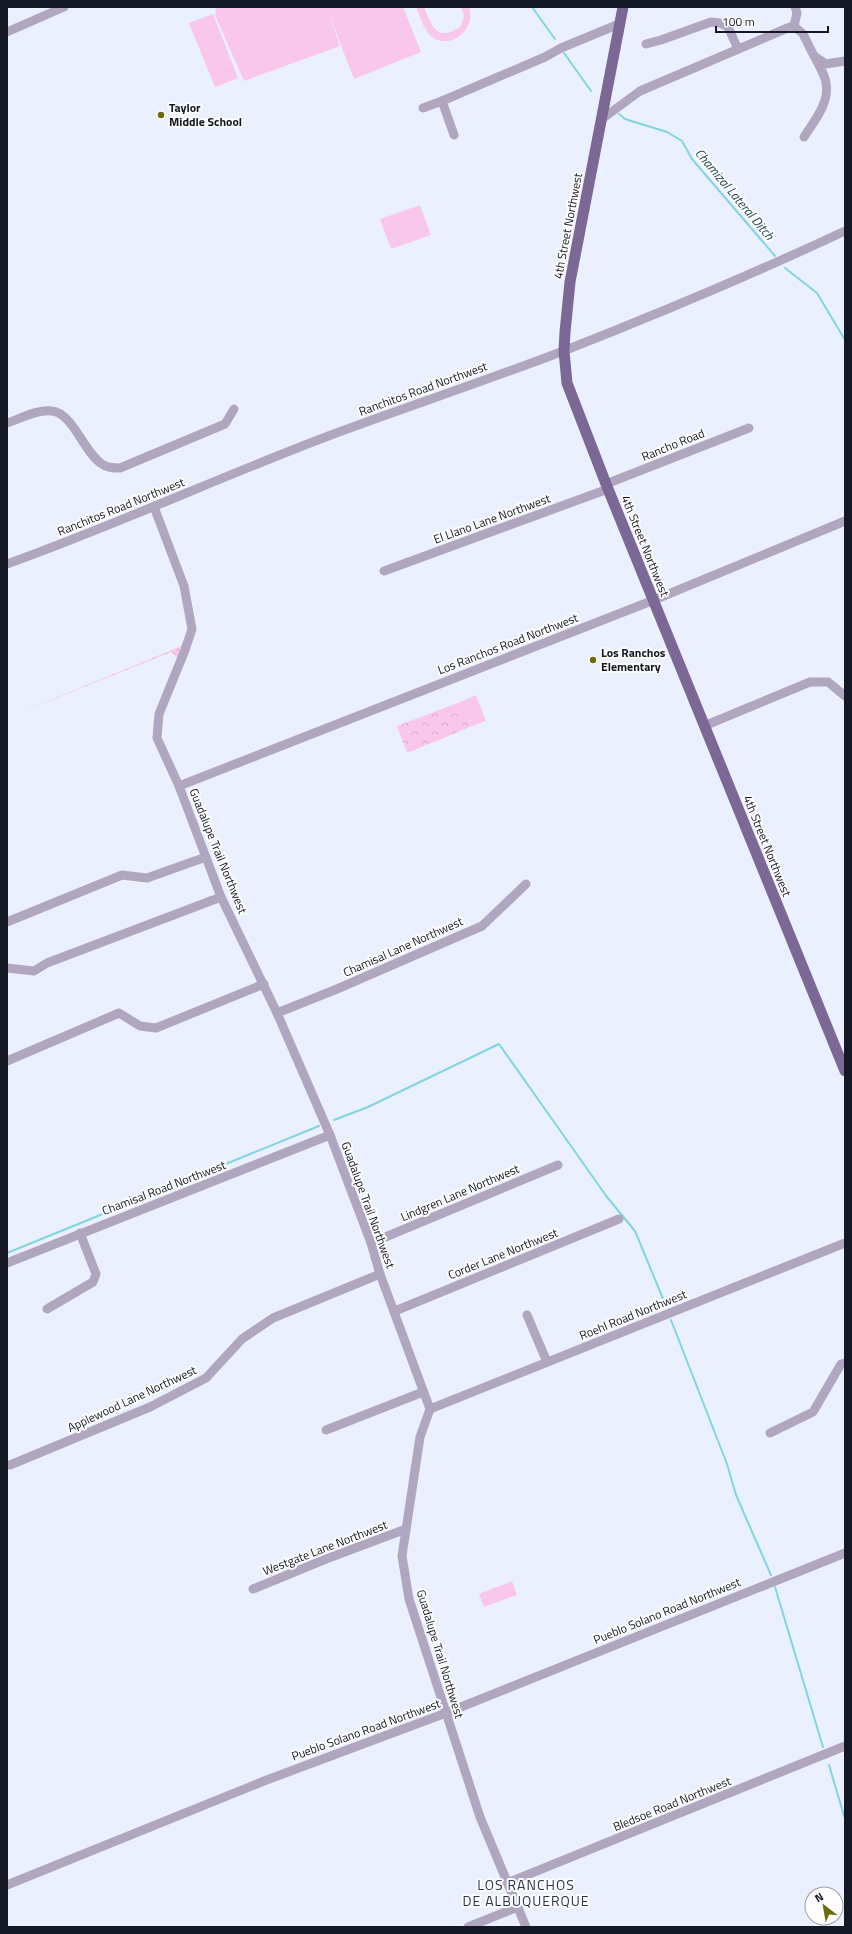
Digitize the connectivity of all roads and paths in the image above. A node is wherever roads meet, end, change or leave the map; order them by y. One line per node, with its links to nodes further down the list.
1 (64, 7): 6 (street)
2 (623, 7): 4 (main road, 4th Street Northwest)
3 (795, 7): 5 (street)
4 (619, 24): 11 (street); 13 (main road, 4th Street Northwest)
5 (794, 26): 8 (street); 9 (street)
6 (7, 32)
7 (646, 44): 8 (street)
8 (738, 49): 13 (street)
9 (814, 56): 10 (street); 15 (street)
10 (845, 61)
11 (442, 101): 12 (street); 14 (street)
12 (423, 108)
13 (602, 120): 17 (main road, 4th Street Northwest)
14 (454, 135)
15 (804, 137)
16 (845, 231): 17 (street, Ranchitos Road Northwest)
17 (564, 351): 21 (main road, 4th Street Northwest); 22 (street, Ranchitos Road Northwest)
18 (234, 409): 19 (street)
19 (7, 424)
20 (749, 428): 21 (street, Rancho Road)
21 (607, 487): 25 (street, El Llano Lane Northwest); 26 (main road, 4th Street Northwest)
22 (154, 507): 24 (street, Ranchitos Road Northwest); 29 (street, Guadalupe Trail Northwest)
23 (845, 520): 26 (street, Los Ranchos Road Northwest)
24 (7, 564)
25 (384, 572)
26 (654, 600): 28 (main road, 4th Street Northwest); 29 (street, Los Ranchos Road Northwest)
27 (845, 696): 28 (street)
28 (704, 726): 38 (main road, 4th Street Northwest)
29 (179, 786): 30 (street, Guadalupe Trail Northwest)
30 (206, 857): 32 (street, Guadalupe Trail Northwest); 33 (street)
31 (526, 884): 36 (street, Chamisal Lane Northwest)
32 (221, 897): 34 (street); 35 (street, Guadalupe Trail Northwest)
33 (7, 922)
34 (7, 968)
35 (264, 984): 36 (street, Guadalupe Trail Northwest); 37 (street)
36 (277, 1013): 39 (street, Guadalupe Trail Northwest)
37 (7, 1061)
38 (845, 1071)
39 (330, 1135): 42 (street, Chamisal Road Northwest); 43 (street, Guadalupe Trail Northwest)
40 (558, 1165): 43 (street, Lindgren Lane Northwest)
41 (619, 1219): 48 (street, Corder Lane Northwest)
42 (80, 1233): 45 (street, Chamisal Road Northwest); 47 (street)
43 (371, 1243): 46 (street, Guadalupe Trail Northwest)
44 (845, 1243): 50 (street, Roehl Road Northwest)
45 (7, 1263)
46 (380, 1274): 48 (street, Guadalupe Trail Northwest); 56 (street, Applewood Lane Northwest)
47 (47, 1309)
48 (395, 1311): 52 (street, Guadalupe Trail Northwest)
49 (527, 1315): 50 (street)
50 (547, 1362): 53 (street, Roehl Road Northwest)
51 (845, 1363): 55 (street)
52 (423, 1392): 53 (street, Guadalupe Trail Northwest); 54 (street)
53 (430, 1409): 57 (street, Guadalupe Trail Northwest)
54 (326, 1430)
55 (770, 1433)
56 (10, 1465)
57 (406, 1529): 59 (street, Westgate Lane Northwest); 60 (street, Guadalupe Trail Northwest)
58 (845, 1553): 60 (street, Pueblo Solano Road Northwest)
59 (253, 1590)
60 (446, 1713): 62 (street, Guadalupe Trail Northwest); 63 (street, Pueblo Solano Road Northwest)
61 (845, 1746): 62 (street, Bledsoe Road Northwest)
62 (508, 1883): 64 (street, Guadalupe Trail Northwest)
63 (7, 1885)
64 (518, 1907): 65 (street); 66 (street, Guadalupe Trail Northwest)
65 (468, 1927)
66 (526, 1927)

